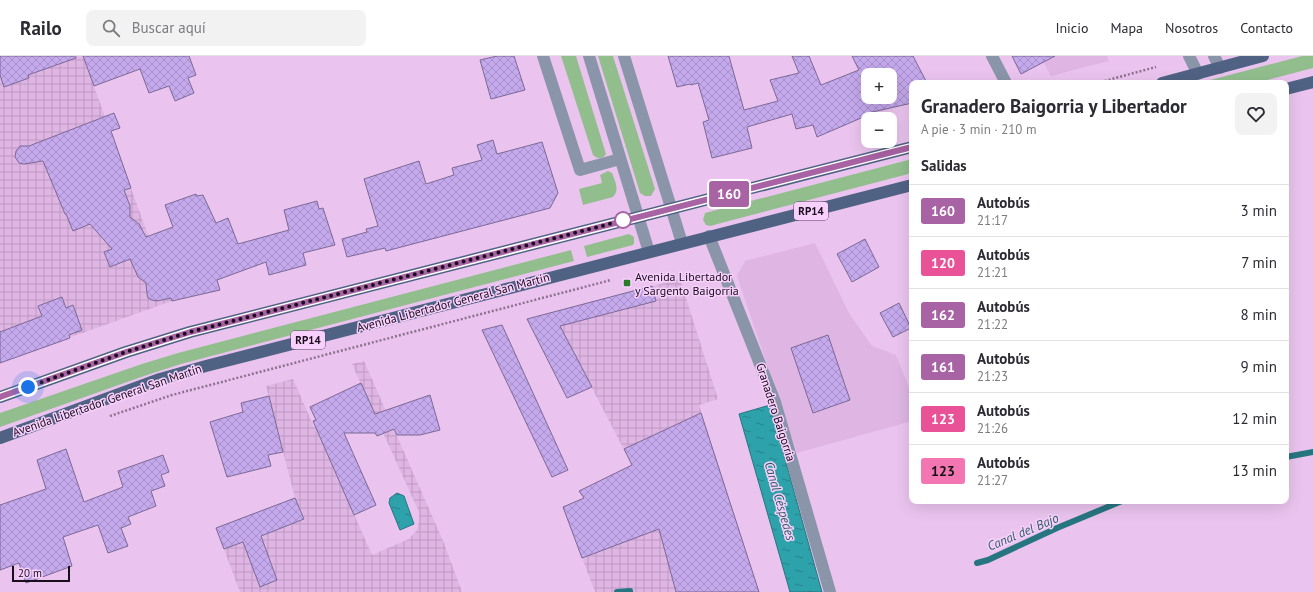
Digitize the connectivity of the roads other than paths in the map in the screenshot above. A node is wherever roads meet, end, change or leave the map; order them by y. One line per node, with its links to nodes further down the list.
1 (543, 56): 15 (street)
2 (589, 56): 15 (street)
3 (624, 56): 17 (street)
4 (992, 56): 10 (street)
5 (1189, 56): 9 (street)
6 (1214, 56): 8 (street)
7 (1264, 56): 8 (main road)
8 (1220, 68): 9 (main road)
9 (1198, 74): 11 (main road)
10 (1004, 80)
11 (1174, 80)
12 (1313, 82): 13 (main road)
13 (1289, 88)
14 (909, 148): 17 (main road)
15 (620, 159): 18 (street)
16 (909, 186): 19 (main road, Avenida Libertador General San Martín / RP14)
17 (671, 208): 18 (main road); 20 (street)
18 (638, 216): 21 (street); 22 (main road)
19 (709, 236): 20 (main road, Avenida Libertador General San Martín / RP14); 24 (street, Granadero Baigorria)
20 (682, 243): 21 (main road, Avenida Libertador General San Martín / RP14)
21 (648, 252): 23 (main road, Avenida Libertador General San Martín / RP14)
22 (0, 397)
23 (0, 438)
24 (830, 592)

